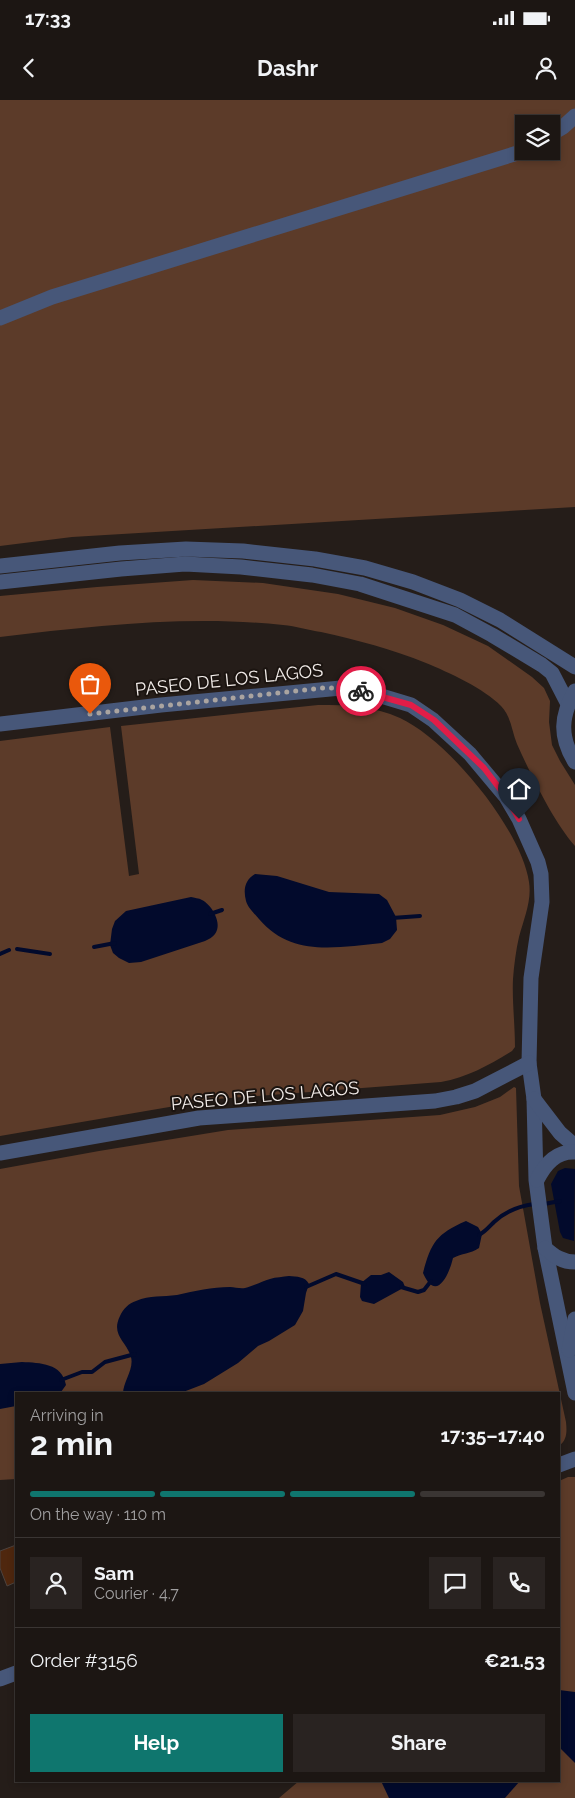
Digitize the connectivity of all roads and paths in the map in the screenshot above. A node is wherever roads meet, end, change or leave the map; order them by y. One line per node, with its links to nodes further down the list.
1 (575, 116): 2 (street)
2 (560, 129)
3 (515, 154): 4 (street)
4 (0, 318)
5 (0, 566): 7 (street)
6 (0, 582): 8 (street)
7 (575, 668)
8 (571, 697): 10 (street)
9 (0, 724): 11 (street, PASEO DE LOS LAGOS)
10 (575, 762)
11 (529, 1063): 12 (street, PASEO DE LOS LAGOS); 15 (street, PASEO DE LOS LAGOS)
12 (534, 1099): 13 (street, PASEO DE LOS LAGOS); 16 (street, PASEO DE LOS LAGOS)
13 (575, 1146)
14 (575, 1152): 16 (street)
15 (0, 1153)
16 (536, 1180): 17 (street, PASEO DE LOS LAGOS)
17 (545, 1248): 18 (street); 20 (street, PASEO DE LOS LAGOS)
18 (575, 1262)
19 (575, 1319): 20 (street, PASEO DE LOS LAGOS)
20 (568, 1356): 21 (street, PASEO DE LOS LAGOS)
21 (575, 1393)
22 (575, 1459): 23 (street)
23 (560, 1465)
24 (15, 1673): 25 (street)
25 (0, 1679)

